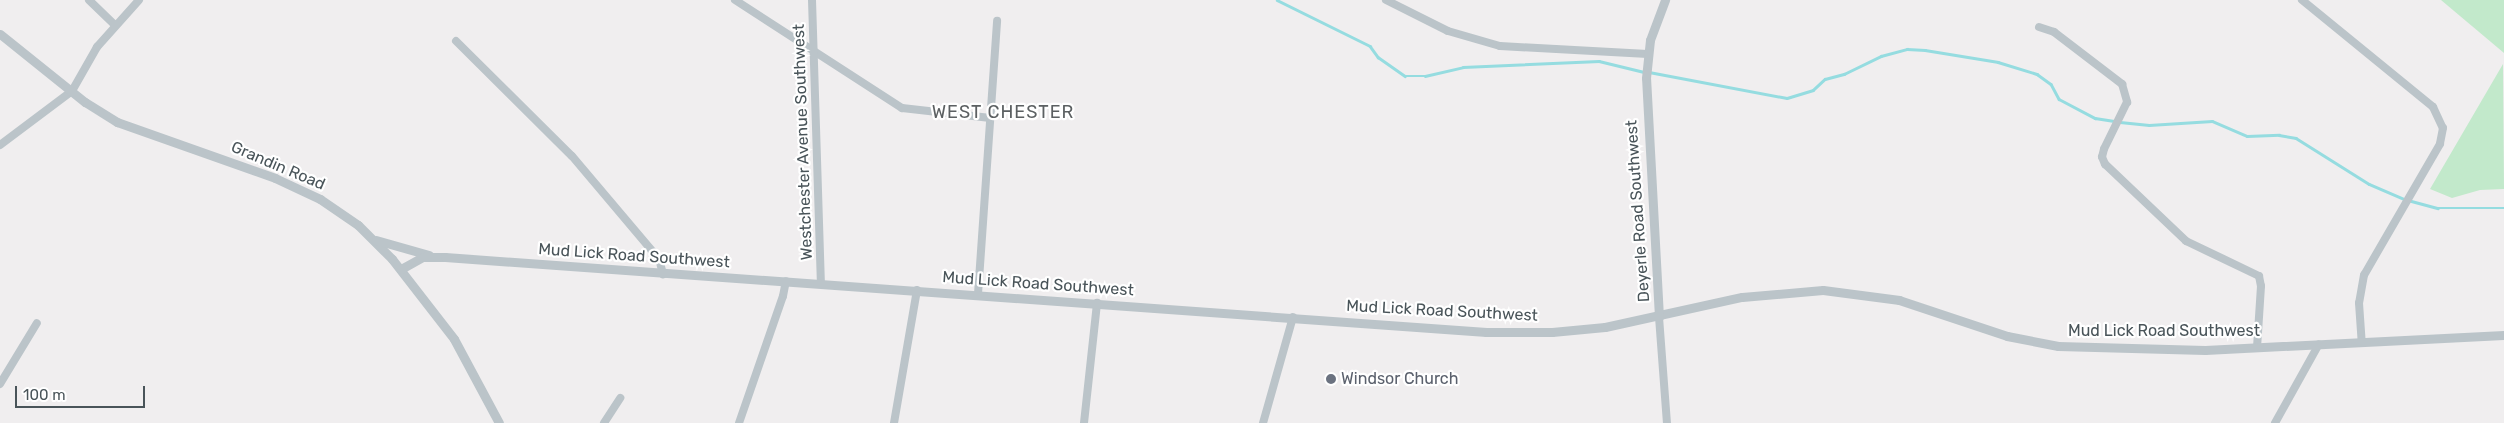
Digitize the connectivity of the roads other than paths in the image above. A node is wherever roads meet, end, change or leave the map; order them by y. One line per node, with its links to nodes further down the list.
1 (89, 0): 9 (street)
2 (139, 0): 9 (street)
3 (735, 0): 13 (street)
4 (812, 0): 13 (street, Westchester Avenue Southwest)
5 (1386, 0): 14 (street)
6 (1665, 0): 14 (street, Deyerle Road Southwest)
7 (2302, 0): 31 (street)
8 (997, 21): 16 (street)
9 (114, 24): 15 (street)
10 (2039, 27): 33 (street)
11 (0, 34): 15 (street, Grandin Road)
12 (456, 41): 21 (street)
13 (814, 52): 16 (street); 23 (street, Westchester Avenue Southwest)
14 (1648, 54): 28 (street, Deyerle Road Southwest)
15 (72, 91): 17 (street); 18 (street, Grandin Road)
16 (990, 118): 25 (street)
17 (0, 145)
18 (374, 240): 19 (street); 20 (street, Grandin Road)
19 (431, 256): 20 (street, Mud Lick Road Southwest); 21 (street, Mud Lick Road Southwest)
20 (401, 269): 36 (street, Grandin Road)
21 (663, 274): 22 (street, Mud Lick Road Southwest)
22 (786, 281): 23 (street, Mud Lick Road Southwest); 38 (street)
23 (822, 284): 24 (street, Mud Lick Road Southwest)
24 (917, 290): 25 (street, Mud Lick Road Southwest); 39 (street)
25 (978, 294): 26 (street, Mud Lick Road Southwest)
26 (1097, 303): 27 (street, Mud Lick Road Southwest); 40 (street)
27 (1293, 317): 28 (street, Mud Lick Road Southwest); 41 (street)
28 (1660, 317): 33 (street, Mud Lick Road Southwest); 42 (street, Deyerle Road Southwest)
29 (37, 323): 34 (street)
30 (2504, 335): 31 (street, Mud Lick Road Southwest)
31 (2362, 342): 32 (street, Mud Lick Road Southwest)
32 (2319, 344): 33 (street, Mud Lick Road Southwest); 43 (street)
33 (2257, 348)
34 (0, 384)
35 (620, 398): 37 (street)
36 (499, 423)
37 (604, 423)
38 (739, 423)
39 (894, 423)
40 (1084, 423)
41 (1263, 423)
42 (1667, 423)
43 (2275, 423)

